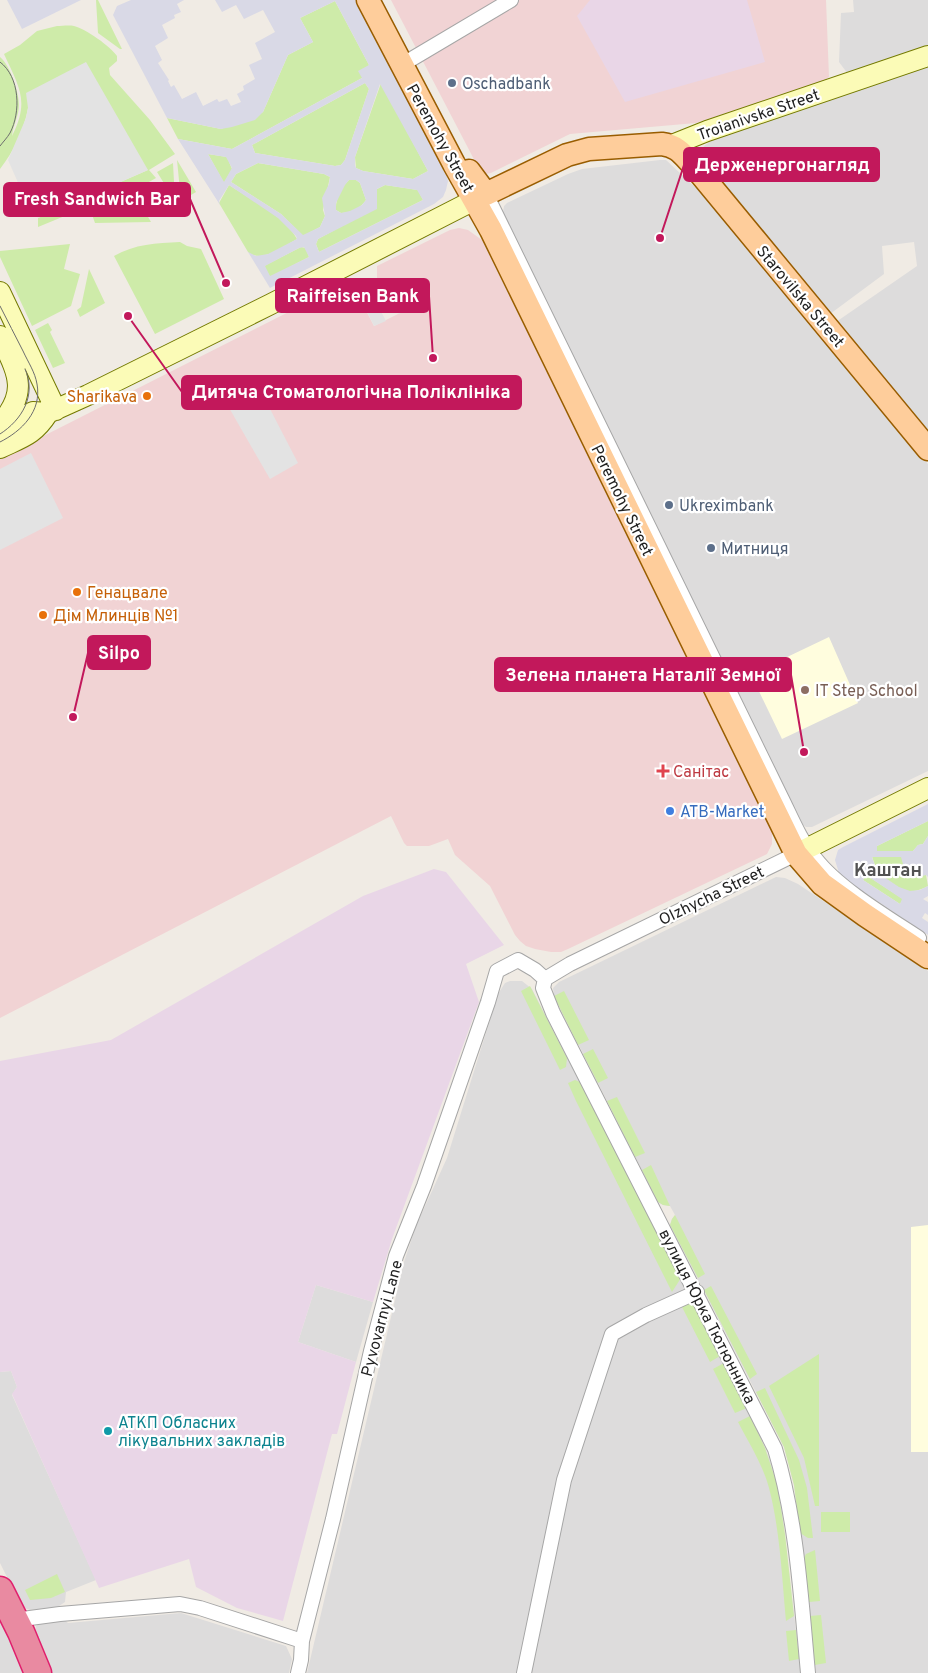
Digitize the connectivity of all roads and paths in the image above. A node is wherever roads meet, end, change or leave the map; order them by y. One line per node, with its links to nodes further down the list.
1 (368, 0): 7 (main road, Peremohy Street)
2 (379, 0): 5 (main road, Peremohy Street)
3 (511, 0): 5 (street)
4 (928, 56): 6 (street, Troianivska Street)
5 (410, 60): 7 (main road, Peremohy Street)
6 (672, 146): 7 (main road, Troianivska Street); 13 (main road, Starovilska Street)
7 (480, 196): 10 (street); 15 (main road, Peremohy Street)
8 (0, 292): 10 (street)
9 (0, 336): 11 (street)
10 (52, 411): 11 (street); 12 (street)
11 (0, 426)
12 (0, 448)
13 (928, 449)
14 (928, 788): 15 (street, Olzhycha Street)
15 (801, 851): 16 (street, Peremohy Street); 17 (main road, Peremohy Street); 18 (street, Olzhycha Street)
16 (928, 944)
17 (928, 956)
18 (544, 979): 19 (street, вулиця Юрка Тютюнника); 22 (street, Pyvovarnyi Lane)
19 (697, 1292): 25 (street); 26 (street, вулиця Юрка Тютюнника)
20 (0, 1590): 21 (highway)
21 (15, 1620): 22 (street); 23 (highway)
22 (302, 1641): 24 (street, Pyvovarnyi Lane)
23 (38, 1673)
24 (298, 1673)
25 (524, 1673)
26 (808, 1673)

